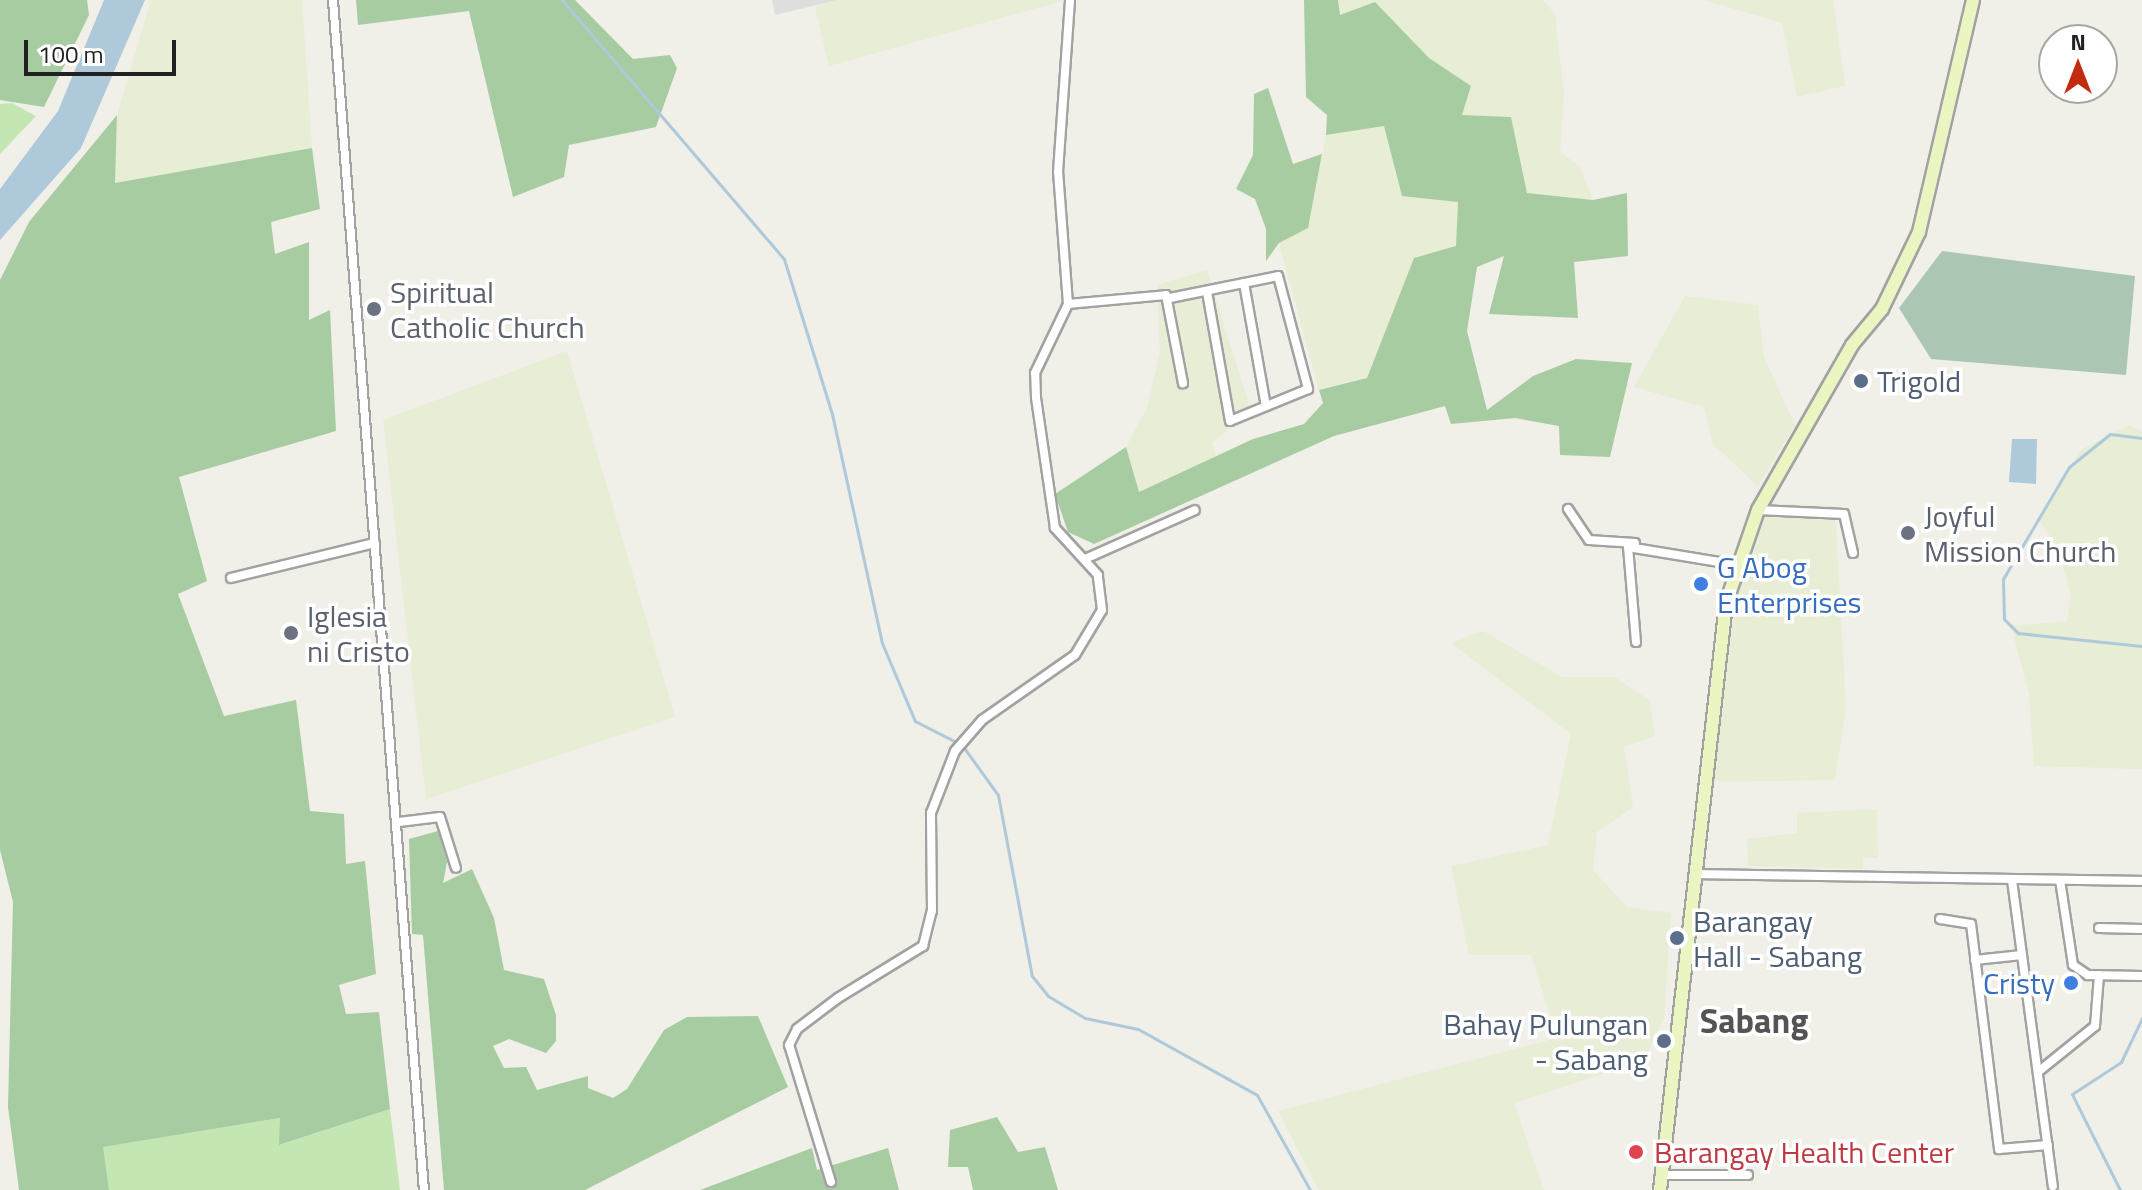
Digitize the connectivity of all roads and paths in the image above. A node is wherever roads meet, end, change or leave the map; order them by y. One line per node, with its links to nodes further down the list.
1 (333, 0): 13 (street)
2 (1070, 0): 7 (street)
3 (1973, 0): 12 (main road)
4 (1244, 283): 5 (street); 9 (street); 9 (street)
5 (1207, 292): 6 (street); 9 (street)
6 (1170, 298): 7 (street); 8 (street)
7 (1068, 304): 16 (street)
8 (1183, 383)
9 (1266, 406)
10 (1568, 509): 14 (street)
11 (1195, 510): 16 (street)
12 (1758, 510): 15 (street); 17 (main road)
13 (375, 543): 18 (street); 20 (street)
14 (1636, 543): 17 (street); 19 (street)
15 (1853, 553)
16 (1085, 559): 37 (street)
17 (1738, 565): 22 (main road)
18 (231, 578)
19 (1636, 642)
20 (399, 822): 21 (street); 39 (street)
21 (456, 868)
22 (1695, 874): 23 (street); 35 (main road)
23 (2012, 880): 24 (street); 29 (street)
24 (2060, 880): 25 (street); 31 (street)
25 (2142, 881)
26 (1940, 919): 30 (street)
27 (2099, 928): 28 (street)
28 (2142, 929)
29 (2022, 955): 30 (street); 33 (street)
30 (1975, 960): 34 (street)
31 (2099, 975): 32 (street); 33 (street)
32 (2142, 976)
33 (2038, 1072): 34 (street)
34 (2048, 1145): 38 (street)
35 (1662, 1175): 36 (street); 40 (main road)
36 (1748, 1175)
37 (831, 1182)
38 (2053, 1186)
39 (424, 1190)
40 (1660, 1190)

